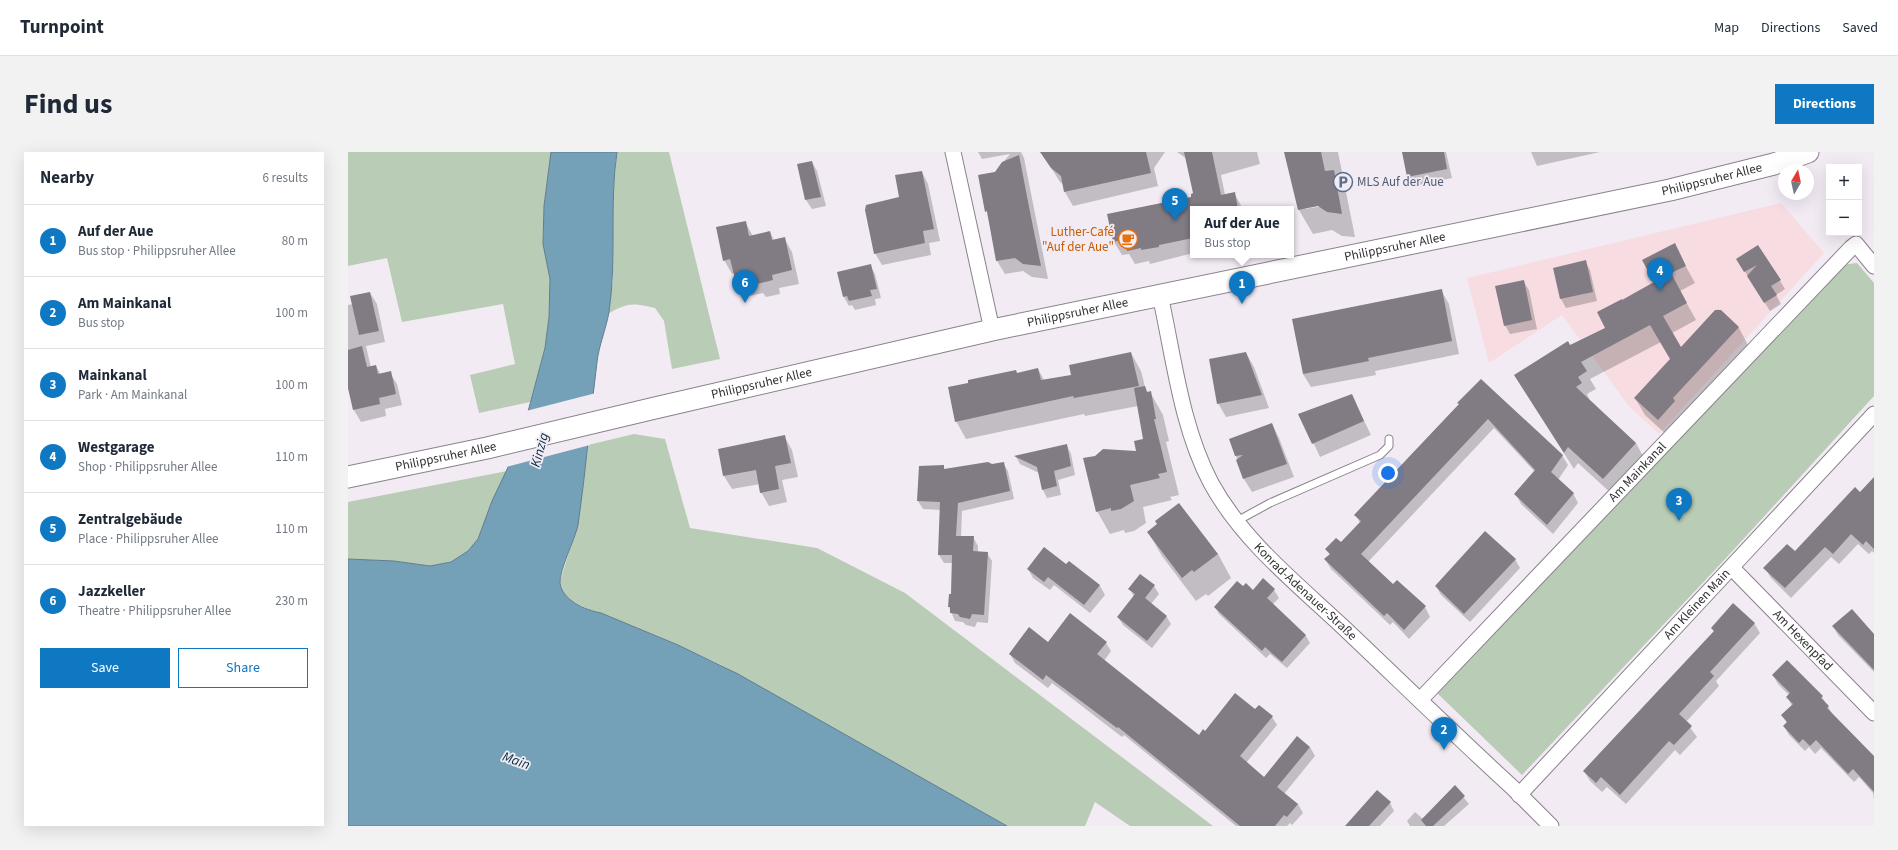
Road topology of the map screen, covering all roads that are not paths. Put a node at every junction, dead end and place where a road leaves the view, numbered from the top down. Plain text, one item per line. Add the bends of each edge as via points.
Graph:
1 (953, 152) edge
2 (1808, 152) edge
3 (1874, 266) edge
4 (1160, 295) junction
5 (992, 330) junction
6 (1874, 414) edge
7 (1389, 439) dead end
8 (348, 477) edge
9 (1237, 521) junction
10 (1732, 568) junction
11 (1420, 700) junction
12 (1874, 713) edge
13 (1520, 795) junction
14 (1551, 826) edge

1 - 5 street
2 - 4 main road, Philippsruher Allee via 1774,164 1670,190
3 - 11 street, Am Mainkanal via 1856,244
4 - 5 main road, Philippsruher Allee
4 - 9 street, Konrad-Adenauer-Straße via 1185,411 1197,452 1212,484
5 - 8 main road, Philippsruher Allee via 487,448
6 - 10 street, Am Kleinen Main
7 - 9 lane via 1389,446 1380,455 1270,503
9 - 11 street, Konrad-Adenauer-Straße via 1277,565
10 - 12 street, Am Hexenpfad
10 - 13 street, Am Kleinen Main
11 - 13 street, Konrad-Adenauer-Straße
13 - 14 street, Konrad-Adenauer-Straße

